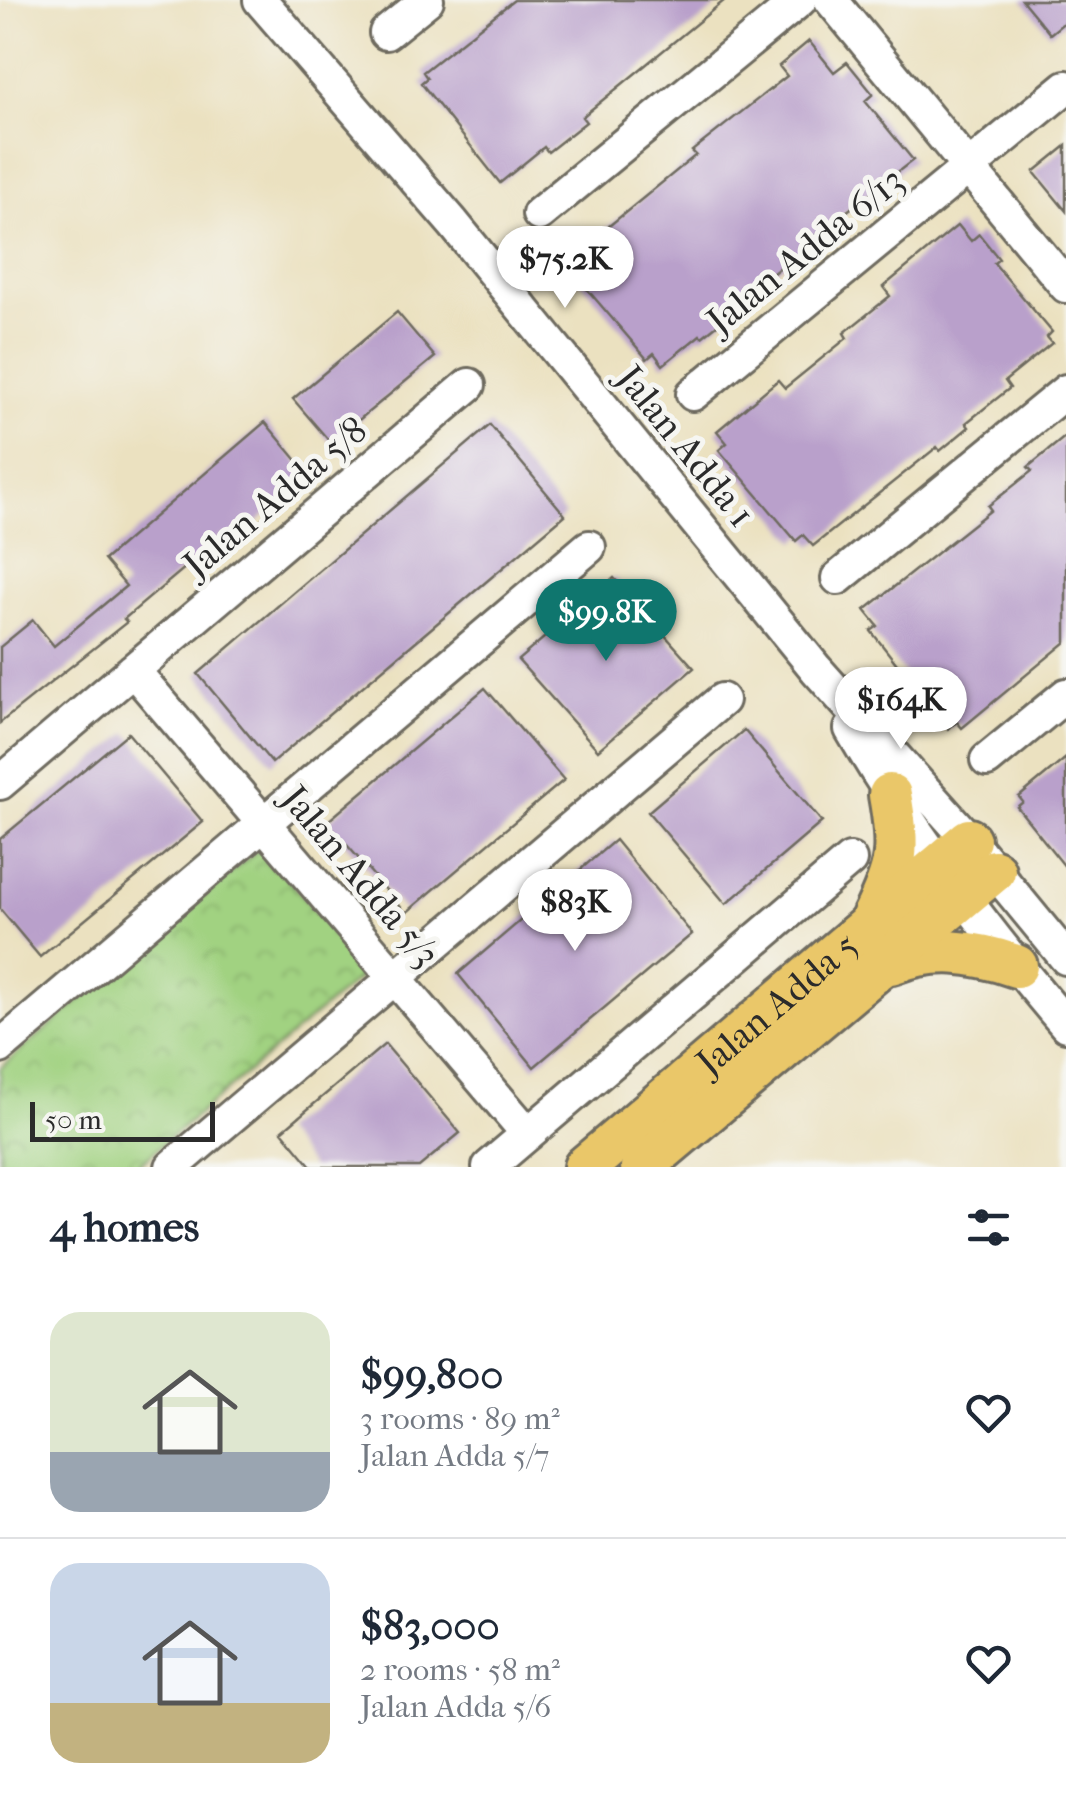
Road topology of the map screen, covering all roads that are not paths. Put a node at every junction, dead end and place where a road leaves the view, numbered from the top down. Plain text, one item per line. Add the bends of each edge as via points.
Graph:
1 (260, 0) edge
2 (427, 0) edge
3 (800, 0) edge
4 (831, 0) edge
5 (386, 33) dead end
6 (1066, 87) edge
7 (968, 167) junction
8 (539, 214) dead end
9 (1066, 286) edge
10 (469, 385) dead end
11 (1066, 391) edge
12 (693, 394) dead end
13 (589, 547) dead end
14 (838, 578) dead end
15 (816, 669) junction
16 (133, 670) junction
17 (1066, 695) edge
18 (722, 700) dead end
19 (987, 760) dead end
20 (0, 783) edge
21 (890, 795) junction
22 (263, 823) junction
23 (850, 860) dead end
24 (967, 867) junction
25 (876, 946) junction
26 (1066, 958) edge
27 (1016, 966) junction
28 (395, 978) junction
29 (1066, 1025) edge
30 (0, 1047) edge
31 (528, 1134) junction
32 (172, 1167) edge
33 (489, 1167) edge
34 (586, 1167) edge
35 (642, 1167) edge

1 - 15 street, Jalan Adda 1 via 453,223
2 - 5 street
3 - 8 street
4 - 7 street
6 - 7 street, Jalan Adda 6/13
7 - 9 street
7 - 12 street, Jalan Adda 6/13
10 - 16 street, Jalan Adda 5/8
11 - 14 street
13 - 22 street
15 - 21 street, Jalan Adda 1
15 - 24 street, Jalan Adda 1
16 - 20 street, Jalan Adda 5/8
16 - 22 street, Jalan Adda 5/3
17 - 19 street
18 - 28 street
21 - 24 street, Jalan Adda 1
21 - 25 main road via 898,841
22 - 28 street, Jalan Adda 5/3
22 - 30 street
23 - 31 street
24 - 25 main road, Jalan Adda 5
24 - 26 street, Jalan Adda 1
24 - 27 street, Jalan Adda 1
25 - 27 main road via 910,956 979,953
25 - 34 main road, Jalan Adda 5
25 - 35 main road, Jalan Adda 5
27 - 29 street, Jalan Adda 1
28 - 31 street, Jalan Adda 5/3
28 - 32 street
31 - 33 street

